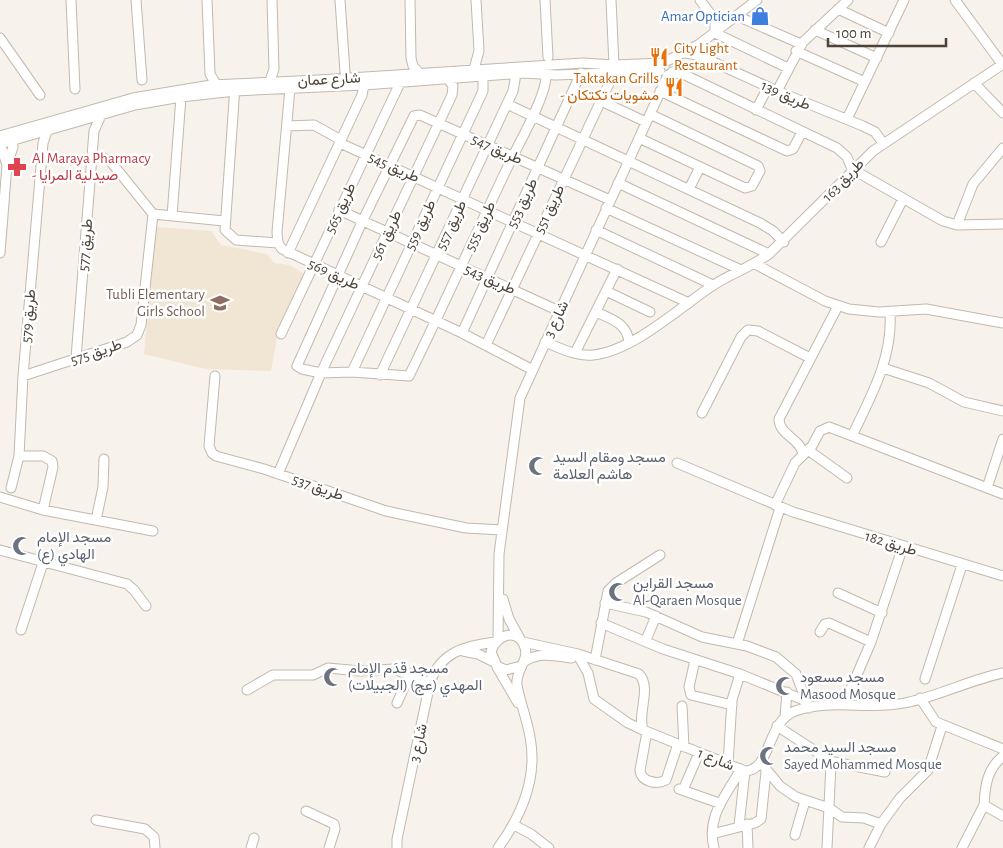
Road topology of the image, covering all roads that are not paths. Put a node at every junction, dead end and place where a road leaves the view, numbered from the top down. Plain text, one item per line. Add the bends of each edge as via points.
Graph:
1 (71, 0) edge
2 (136, 0) edge
3 (207, 0) edge
4 (272, 0) edge
5 (340, 0) edge
6 (410, 0) edge
7 (476, 0) edge
8 (546, 0) edge
9 (611, 0) edge
10 (700, 0) edge
11 (757, 0) edge
12 (848, 0) edge
13 (904, 0) edge
14 (955, 0) edge
15 (838, 9) junction
16 (737, 16) junction
17 (815, 30) junction
18 (715, 33) junction
19 (889, 33) junction
20 (0, 38) edge
21 (798, 48) junction
22 (685, 53) junction
23 (548, 57) dead end
24 (877, 58) junction
25 (1002, 64) edge
26 (788, 68) junction
27 (474, 69) junction
28 (609, 69) junction
29 (666, 69) junction
30 (345, 72) dead end
31 (419, 73) junction
32 (582, 73) junction
33 (516, 74) junction
34 (546, 74) junction
35 (483, 77) junction
36 (448, 79) junction
37 (142, 80) dead end
38 (270, 81) junction
39 (865, 82) junction
40 (400, 83) junction
41 (974, 83) junction
42 (216, 84) junction
43 (364, 85) junction
44 (235, 87) junction
45 (768, 87) junction
46 (290, 88) junction
47 (75, 89) dead end
48 (660, 91) junction
49 (777, 91) junction
50 (40, 95) dead end
51 (181, 97) junction
52 (602, 101) junction
53 (507, 104) junction
54 (756, 110) junction
55 (1003, 113) edge
56 (102, 115) junction
57 (532, 115) junction
58 (648, 118) junction
59 (85, 120) junction
60 (847, 120) junction
61 (439, 123) junction
62 (287, 126) junction
63 (557, 127) junction
64 (47, 131) junction
65 (94, 131) junction
66 (802, 132) junction
67 (463, 133) junction
68 (37, 134) junction
69 (0, 136) edge
70 (12, 138) junction
71 (639, 138) junction
72 (583, 139) junction
73 (341, 141) junction
74 (43, 143) junction
75 (883, 143) junction
76 (0, 144) edge
77 (488, 145) junction
78 (1003, 148) edge
79 (365, 154) junction
80 (93, 156) junction
81 (513, 156) junction
82 (628, 160) junction
83 (7, 165) junction
84 (389, 165) junction
85 (700, 166) junction
86 (538, 167) junction
87 (852, 169) junction
88 (413, 176) junction
89 (564, 178) junction
90 (618, 183) junction
91 (438, 187) junction
92 (689, 189) junction
93 (463, 199) junction
94 (903, 199) junction
95 (608, 204) junction
96 (339, 210) junction
97 (487, 210) junction
98 (153, 214) junction
99 (172, 216) junction
100 (224, 221) junction
101 (513, 221) junction
102 (362, 222) junction
103 (958, 224) junction
104 (1003, 224) edge
105 (596, 230) junction
106 (387, 232) junction
107 (538, 233) junction
108 (784, 242) junction
109 (881, 242) dead end
110 (278, 243) junction
111 (412, 244) junction
112 (288, 252) junction
113 (0, 253) edge
114 (585, 254) junction
115 (769, 254) junction
116 (437, 256) junction
117 (755, 264) junction
118 (314, 265) junction
119 (461, 266) junction
120 (617, 269) junction
121 (741, 270) junction
122 (336, 276) junction
123 (487, 278) junction
124 (713, 285) junction
125 (362, 287) junction
126 (512, 289) junction
127 (606, 291) junction
128 (386, 298) junction
129 (688, 303) junction
130 (838, 306) junction
131 (411, 309) junction
132 (560, 311) junction
133 (596, 312) junction
134 (650, 312) dead end
135 (890, 312) junction
136 (436, 321) junction
137 (1003, 323) edge
138 (462, 332) junction
139 (281, 334) dead end
140 (545, 342) junction
141 (629, 342) junction
142 (486, 345) junction
143 (575, 353) junction
144 (76, 358) junction
145 (810, 358) junction
146 (883, 368) junction
147 (533, 370) junction
148 (352, 372) junction
149 (321, 374) junction
150 (380, 375) junction
151 (23, 376) junction
152 (216, 376) dead end
153 (1003, 410) edge
154 (702, 413) dead end
155 (852, 436) junction
156 (1003, 439) edge
157 (806, 452) junction
158 (19, 456) junction
159 (104, 459) dead end
160 (677, 463) dead end
161 (278, 474) junction
162 (847, 478) dead end
163 (11, 488) dead end
164 (987, 488) junction
165 (1003, 494) edge
166 (0, 497) edge
167 (778, 506) junction
168 (43, 510) junction
169 (96, 520) junction
170 (502, 530) junction
171 (153, 531) dead end
172 (903, 546) junction
173 (0, 550) edge
174 (660, 554) dead end
175 (43, 563) junction
176 (962, 565) junction
177 (1003, 576) edge
178 (499, 579) junction
179 (838, 593) dead end
180 (604, 603) junction
181 (146, 606) dead end
182 (882, 612) junction
183 (656, 616) junction
184 (601, 623) junction
185 (21, 630) dead end
186 (820, 632) dead end
187 (646, 640) junction
188 (496, 641) junction
189 (522, 641) junction
190 (871, 642) junction
191 (737, 644) junction
192 (460, 651) junction
193 (583, 659) junction
194 (596, 660) junction
195 (695, 660) junction
196 (495, 664) junction
197 (523, 664) junction
198 (1003, 673) edge
199 (410, 674) junction
200 (740, 674) junction
201 (925, 680) dead end
202 (430, 683) junction
203 (853, 689) junction
204 (247, 690) dead end
205 (787, 692) junction
206 (920, 698) junction
207 (397, 703) dead end
208 (808, 704) junction
209 (732, 705) junction
210 (682, 706) dead end
211 (844, 706) junction
212 (859, 706) junction
213 (524, 717) junction
214 (785, 717) junction
215 (777, 726) junction
216 (942, 726) junction
217 (645, 731) junction
218 (681, 746) junction
219 (1003, 749) edge
220 (699, 753) junction
221 (1003, 756) edge
222 (829, 761) junction
223 (761, 763) junction
224 (728, 764) junction
225 (743, 770) junction
226 (766, 772) junction
227 (885, 772) dead end
228 (805, 801) junction
229 (719, 803) junction
230 (984, 805) junction
231 (828, 808) junction
232 (306, 811) dead end
233 (1003, 816) edge
234 (96, 820) dead end
235 (881, 824) junction
236 (514, 825) junction
237 (743, 825) junction
238 (712, 834) junction
239 (795, 835) dead end
240 (254, 838) dead end
241 (155, 848) edge
242 (252, 848) edge
243 (329, 848) edge
244 (397, 848) edge
245 (498, 848) edge
246 (549, 848) edge
247 (714, 848) edge
248 (748, 848) edge
249 (827, 848) edge
250 (869, 848) edge
251 (962, 848) edge

1 - 47 street
2 - 37 street
3 - 42 street via 210,74
4 - 38 street via 274,69
5 - 30 street
6 - 31 street via 411,58
7 - 27 street via 480,51
8 - 23 street
9 - 28 street
10 - 18 street via 715,20
11 - 16 street, شارع عمان
12 - 15 street
13 - 19 street
14 - 25 street
15 - 17 street
15 - 19 street
16 - 18 street, شارع عمان
16 - 21 street
17 - 21 street
17 - 24 street
18 - 22 street, شارع عمان
18 - 26 street
19 - 24 street
20 - 50 street
21 - 26 street
21 - 39 street
22 - 29 street, شارع عمان
22 - 45 street, طريق 139 via 698,55
24 - 39 street
25 - 41 street, طريق 163
26 - 49 street
27 - 28 street, شارع عمان via 590,62
27 - 31 street, شارع عمان
28 - 29 street, شارع عمان
28 - 32 street, شارع عمان
28 - 52 street, طريق 551
29 - 48 street, شارع 3
29 - 54 street
31 - 38 street, شارع عمان
32 - 34 street, شارع عمان
32 - 63 street, طريق 553
33 - 34 street, شارع عمان
33 - 35 street, شارع عمان
33 - 53 street, طريق 557
34 - 57 street, طريق 555 via 544,89
35 - 36 street, شارع عمان
35 - 67 street, طريق 559 via 482,91
36 - 40 street, شارع عمان
36 - 61 street, طريق 561 via 453,86 452,95
38 - 44 street, شارع عمان
39 - 60 street
40 - 43 street, شارع عمان
40 - 79 street, طريق 565
41 - 55 street
41 - 75 street, طريق 163
42 - 44 street, شارع عمان
42 - 70 street, شارع عمان via 151,94
43 - 46 street, شارع عمان
43 - 73 street
44 - 46 street, شارع عمان
44 - 51 street, شارع عمان
44 - 100 street
45 - 49 street, طريق 139
45 - 54 street
46 - 62 street
48 - 58 street, شارع 3
48 - 66 street via 787,151 793,149
49 - 60 street, طريق 139
51 - 56 street, شارع عمان
51 - 99 street
52 - 58 street
52 - 72 street, طريق 551
53 - 57 street
53 - 77 street, طريق 557
54 - 66 street
56 - 59 street, شارع عمان
56 - 65 street, طريق 577
57 - 63 street
57 - 81 street, طريق 555
58 - 71 street, شارع 3
58 - 85 street via 758,166 760,171 749,188
59 - 64 street, شارع عمان
59 - 65 street
60 - 75 street, طريق 139 via 875,132
61 - 67 street, طريق 547
61 - 84 street, طريق 547 via 418,115 412,120
61 - 88 street, طريق 561
62 - 73 street, طريق 545 via 314,125
62 - 110 street
63 - 72 street
63 - 86 street, طريق 553
64 - 68 street, شارع عمان
64 - 74 street, طريق 579
65 - 80 street, طريق 577
66 - 87 street via 841,151
67 - 77 street, طريق 547
67 - 91 street, طريق 559
68 - 70 street, شارع عمان
68 - 74 street
69 - 70 street, شارع عمان
70 - 76 street, شارع عمان
70 - 83 street via 12,153
71 - 82 street, شارع 3
71 - 85 street
72 - 82 street
72 - 89 street, طريق 551
73 - 79 street, طريق 545
73 - 112 street
74 - 151 street, طريق 579
75 - 87 street, طريق 163
76 - 83 street
77 - 81 street, طريق 547
77 - 93 street, طريق 557
78 - 103 street via 973,184
79 - 84 street, طريق 545
79 - 96 street, طريق 565
80 - 98 street via 111,162
80 - 144 street, طريق 577
81 - 86 street, طريق 547
81 - 97 street, طريق 555
82 - 90 street, شارع 3
82 - 92 street
83 - 113 street
84 - 88 street, طريق 545
84 - 102 street
85 - 92 street
86 - 89 street, طريق 547
86 - 101 street, طريق 553
87 - 94 street
87 - 108 street, طريق 163
88 - 91 street, طريق 545
88 - 106 street, طريق 561
89 - 95 street, طريق 547
89 - 107 street, طريق 551
90 - 95 street, شارع 3
90 - 115 street
91 - 93 street, طريق 545
91 - 111 street, طريق 559
92 - 108 street via 767,227
93 - 97 street, طريق 545
93 - 116 street, طريق 557
94 - 103 street via 936,218
94 - 109 street
95 - 105 street, شارع 3
95 - 121 street, طريق 547
96 - 102 street, طريق 543
96 - 118 street, طريق 565
97 - 101 street, طريق 545
97 - 119 street, طريق 555
98 - 99 street
98 - 144 street, طريق 575 via 141,325 137,335 127,342
99 - 100 street
100 - 110 street via 227,233 236,240
101 - 107 street, طريق 545
101 - 123 street, طريق 553
102 - 106 street, طريق 543
102 - 122 street
103 - 104 street
105 - 114 street, شارع 3
105 - 124 street
106 - 111 street, طريق 543
106 - 125 street, طريق 561
107 - 114 street, طريق 545
107 - 126 street, طريق 551
108 - 115 street, طريق 163
110 - 112 street, طريق 569
111 - 116 street, طريق 543
111 - 128 street, طريق 559
112 - 118 street, طريق 569
114 - 120 street, طريق 545
114 - 132 street, شارع 3
115 - 117 street, طريق 163
116 - 119 street, طريق 543
116 - 131 street, طريق 557
117 - 121 street, طريق 163
117 - 130 street
118 - 122 street, طريق 569
118 - 139 street, طريق 565
119 - 123 street, طريق 543
119 - 136 street, طريق 555
120 - 127 street
120 - 129 street, طريق 545
121 - 124 street, طريق 163
122 - 125 street, طريق 569
122 - 149 street via 298,359 299,368
123 - 126 street, طريق 543
123 - 138 street, طريق 553
124 - 129 street, طريق 163
125 - 128 street, طريق 569
125 - 149 street, طريق 561
126 - 132 street, طريق 543
126 - 142 street, طريق 551
127 - 133 street
127 - 134 street
128 - 131 street, طريق 569
128 - 148 street, طريق 559
129 - 141 street, طريق 163
130 - 135 street via 867,312
130 - 145 street
131 - 136 street, طريق 569
131 - 150 street, طريق 557
132 - 140 street, شارع 3
133 - 141 street via 622,325
133 - 143 street
135 - 137 street via 926,309
135 - 146 street via 890,340
136 - 138 street, طريق 569
136 - 150 street, طريق 555 via 408,376
138 - 142 street, طريق 569
140 - 143 street, طريق 163
140 - 147 street, شارع 3
141 - 143 street, طريق 163 via 601,354 587,356
142 - 147 street, طريق 569
144 - 151 street, طريق 575
145 - 154 street via 758,331 748,330 741,337
145 - 157 street via 779,419 782,429
146 - 153 street via 929,383 964,402
146 - 155 street
147 - 170 street, شارع 3 via 517,411
148 - 149 street
148 - 150 street
149 - 161 street, طريق 561
151 - 158 street, طريق 579
152 - 161 street, طريق 537 via 209,446 212,453
155 - 157 street via 832,427 825,428
155 - 164 street
156 - 164 street
157 - 162 street
157 - 167 street via 793,467
158 - 163 street, طريق 579
158 - 168 street via 43,456 52,461
159 - 169 street via 103,487
160 - 167 street, طريق 182
161 - 170 street, طريق 537 via 386,511 466,528
164 - 165 street
166 - 168 street
167 - 172 street, طريق 182
167 - 191 street
168 - 169 street
169 - 171 street
170 - 178 street, شارع 3
172 - 176 street, طريق 182
172 - 182 street
173 - 175 street
174 - 180 street via 611,587
175 - 181 street via 129,586
175 - 185 street
176 - 177 street, طريق 182
176 - 201 street
178 - 188 street, شارع 3
178 - 189 street, شارع 3 via 506,608
179 - 182 street
180 - 183 street via 636,608
180 - 184 street
182 - 190 street
183 - 187 street
183 - 191 street via 702,637
184 - 187 street
184 - 194 street
186 - 190 street via 828,623
187 - 195 street
188 - 189 street via 509,635
188 - 192 street, شارع 3
188 - 196 street via 491,652
189 - 193 street via 578,654
189 - 197 street via 526,652
190 - 203 street
191 - 208 street via 776,657 790,667 800,681
192 - 196 street via 478,654
192 - 202 street, شارع 3 via 440,663
193 - 194 street
193 - 197 street via 542,655
193 - 217 street, شارع 1 via 594,699
194 - 217 street via 634,671 643,678 642,720
195 - 200 street
195 - 209 street via 689,686 691,695
196 - 197 street via 506,670
196 - 213 street
197 - 213 street via 517,685
198 - 206 street
199 - 202 street
199 - 204 street via 394,669 360,671 328,668 313,675 273,675
199 - 207 street
200 - 205 street
200 - 209 street
202 - 244 street, شارع 3
203 - 211 street
203 - 212 street
205 - 208 street
205 - 214 street
206 - 212 street via 886,706
206 - 216 street via 931,717
208 - 211 street
208 - 214 street
209 - 224 street
210 - 218 street
211 - 212 street
213 - 236 street via 532,751 530,780 527,797
214 - 215 street
215 - 222 street
215 - 223 street
216 - 219 street
216 - 235 street via 928,770 900,798
217 - 218 street, شارع 1
217 - 218 street via 640,770 640,776 645,779 666,780
218 - 220 street, شارع 1
220 - 224 street, شارع 1
220 - 229 street via 681,790
221 - 230 street via 990,771
222 - 227 street
222 - 231 street via 832,768
223 - 225 street, شارع 1 via 752,770
223 - 226 street
224 - 225 street, شارع 1
225 - 229 street
225 - 237 street
226 - 228 street via 780,786
226 - 237 street via 762,815 758,822
228 - 231 street
228 - 239 street
229 - 238 street
230 - 233 street
230 - 251 street
231 - 235 street via 842,817 864,818
231 - 249 street
232 - 243 street via 334,824
234 - 241 street via 146,829 154,838
235 - 250 street
236 - 245 street
236 - 246 street
237 - 238 street
237 - 248 street
238 - 247 street
240 - 242 street

